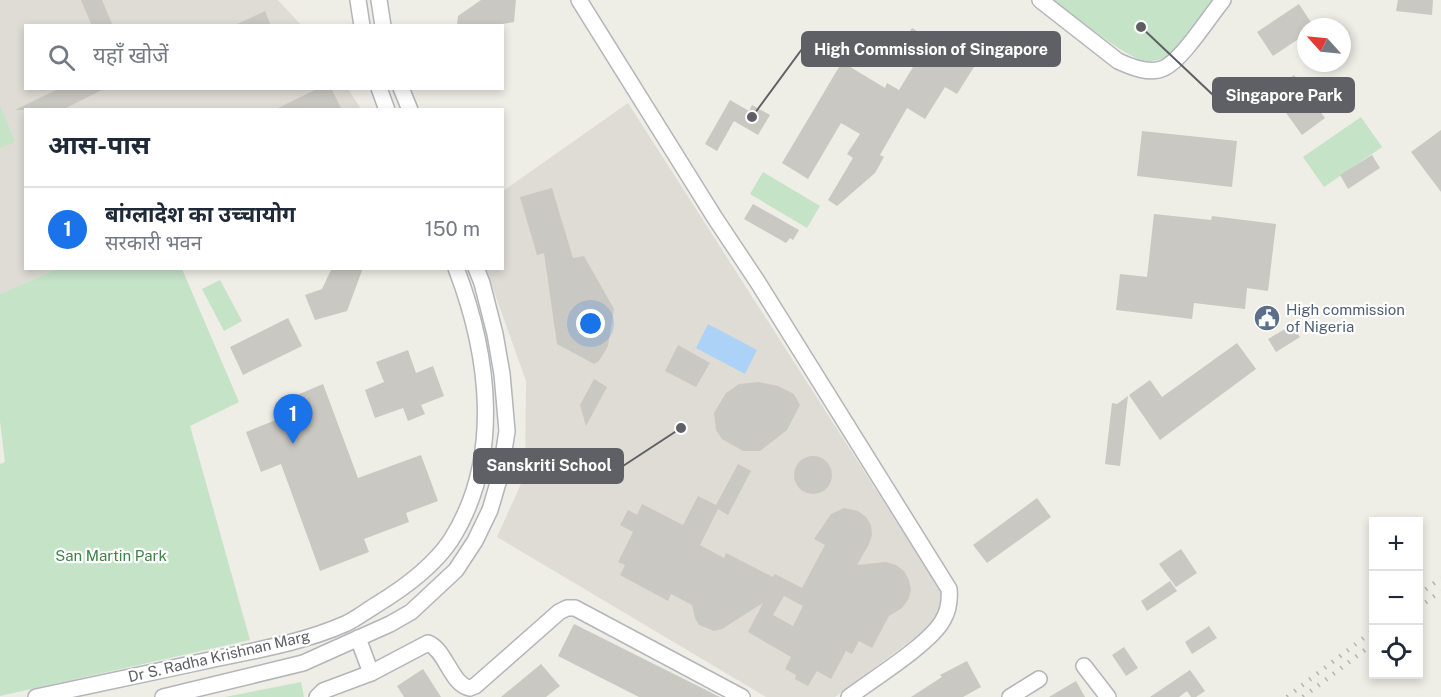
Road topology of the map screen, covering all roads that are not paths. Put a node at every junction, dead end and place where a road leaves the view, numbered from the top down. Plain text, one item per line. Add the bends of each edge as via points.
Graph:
1 (358, 0) edge
2 (379, 0) edge
3 (579, 0) edge
4 (1040, 0) edge
5 (1223, 0) edge
6 (362, 24) edge
7 (383, 24) edge
8 (380, 90) edge
9 (402, 90) edge
10 (386, 108) edge
11 (409, 108) edge
12 (457, 270) edge
13 (479, 276) edge
14 (463, 288) junction
15 (480, 470) junction
16 (500, 477) junction
17 (358, 638) junction
18 (296, 641) junction
19 (303, 663) junction
20 (1084, 666) dead end
21 (371, 673) junction
22 (1039, 680) dead end
23 (36, 697) edge
24 (163, 697) edge
25 (317, 697) edge
26 (742, 697) edge
27 (849, 697) edge
28 (1010, 697) edge
29 (1108, 697) edge

1 - 6 street
2 - 7 street
3 - 27 street via 949,589 950,603 934,634
4 - 5 street via 1118,61 1145,70 1162,69 1175,61
8 - 10 street
9 - 11 street
12 - 14 street, Dr S. Radha Krishnan Marg
13 - 14 street
13 - 16 street, Dr S. Radha Krishnan Marg via 500,364 507,431
14 - 15 street, Dr S. Radha Krishnan Marg via 477,339 486,399
15 - 16 street
15 - 18 street, Dr S. Radha Krishnan Marg via 450,541 423,571 346,623
16 - 17 street, Dr S. Radha Krishnan Marg via 490,510 456,570 411,612
17 - 19 street, Dr S. Radha Krishnan Marg
17 - 21 street
18 - 19 street
18 - 23 street, Dr S. Radha Krishnan Marg
19 - 24 street, Dr S. Radha Krishnan Marg
20 - 29 street
21 - 25 street via 323,691
21 - 26 street via 428,643 436,647 461,684 470,688 559,612 575,608
22 - 28 street

